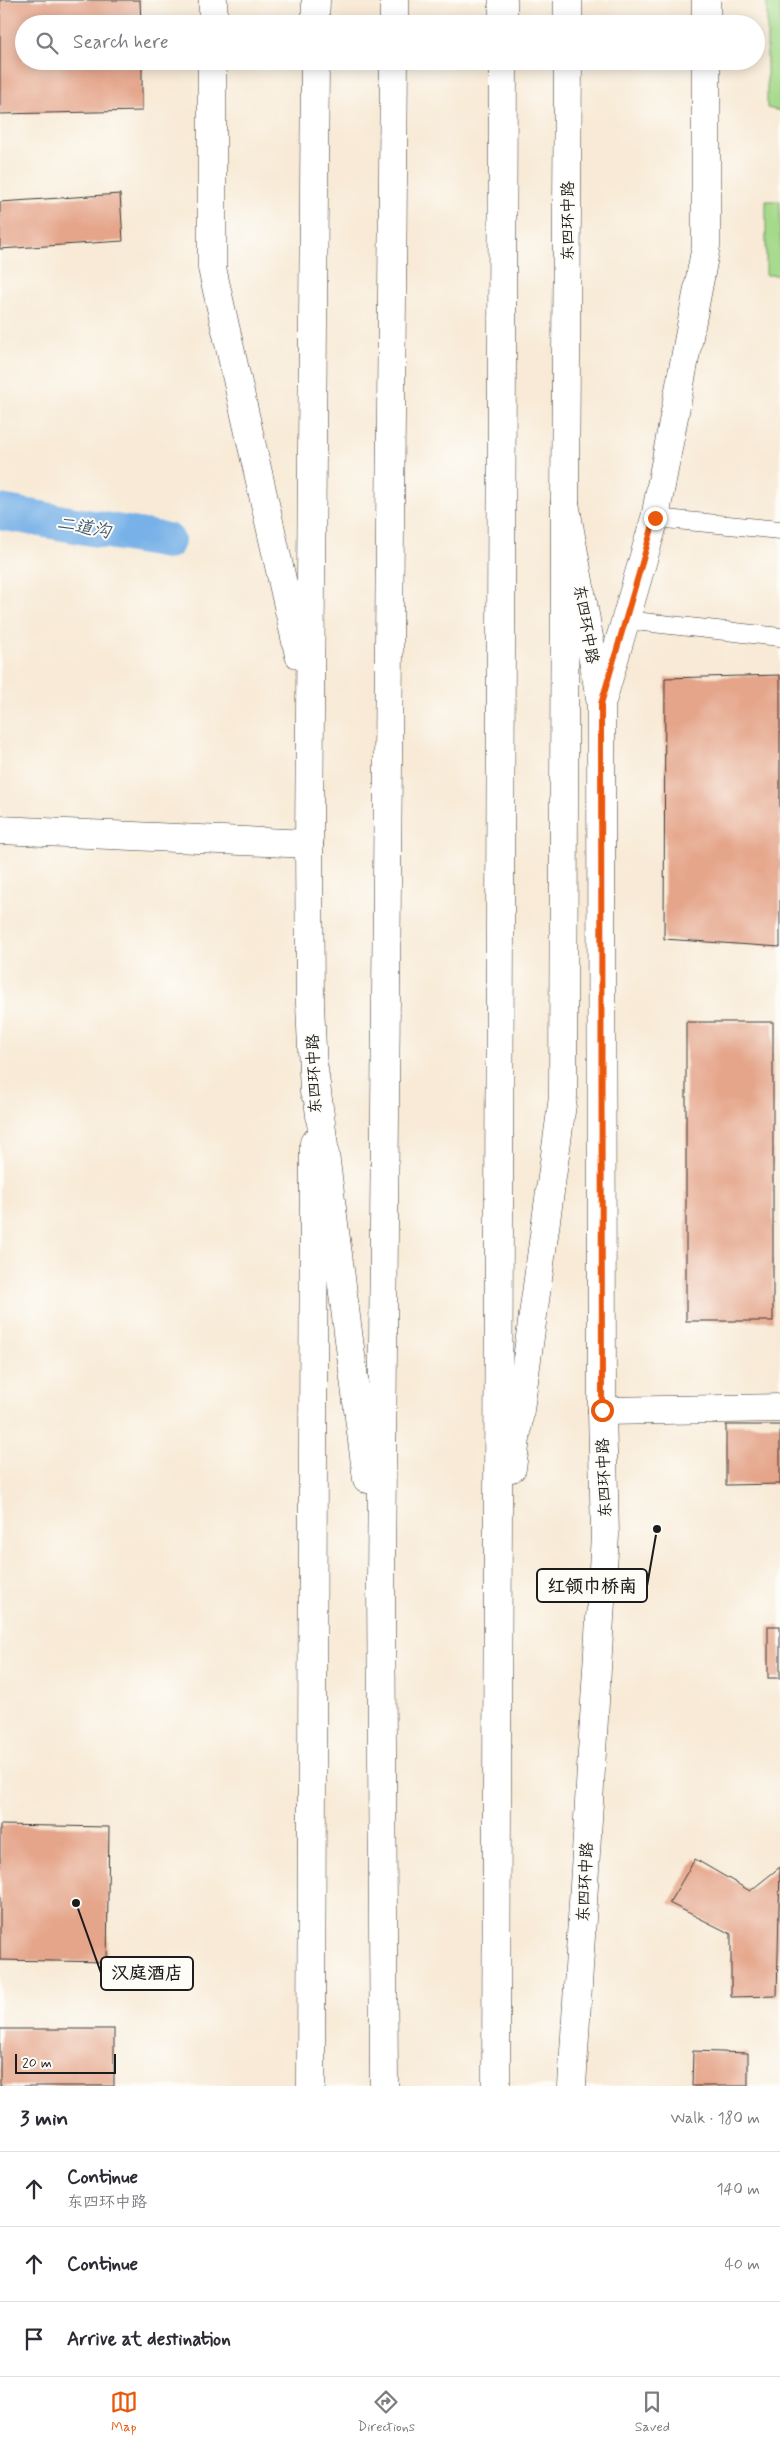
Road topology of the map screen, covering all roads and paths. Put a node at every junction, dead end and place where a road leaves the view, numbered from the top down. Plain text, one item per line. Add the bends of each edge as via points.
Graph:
1 (213, 0) edge
2 (316, 0) edge
3 (394, 0) edge
4 (503, 0) edge
5 (568, 0) edge
6 (706, 0) edge
7 (212, 15) edge
8 (315, 15) edge
9 (394, 15) edge
10 (503, 15) edge
11 (568, 15) edge
12 (706, 15) edge
13 (212, 70) edge
14 (315, 70) edge
15 (394, 70) edge
16 (503, 70) edge
17 (568, 70) edge
18 (706, 70) edge
19 (566, 504) junction
20 (655, 518) junction
21 (780, 530) edge
22 (625, 620) junction
23 (780, 637) edge
24 (310, 702) junction
25 (601, 704) junction
26 (0, 830) edge
27 (309, 844) junction
28 (314, 1069) junction
29 (780, 1408) edge
30 (602, 1410) junction
31 (497, 1573) junction
32 (380, 1580) junction
33 (311, 2086) edge
34 (384, 2086) edge
35 (496, 2086) edge
36 (572, 2086) edge

1 - 7 main road
2 - 8 main road
3 - 9 main road
4 - 10 main road
5 - 11 main road
6 - 12 main road
13 - 24 main road via 212,268
14 - 24 main road, 东四环中路
15 - 32 main road
16 - 31 main road
17 - 19 main road, 东四环中路
18 - 20 main road via 706,246
19 - 25 main road, 东四环中路
19 - 31 main road via 563,1098
20 - 21 lane
20 - 22 main road
22 - 23 lane
22 - 25 main road
24 - 27 main road, 东四环中路
25 - 30 main road, 东四环中路
26 - 27 main road
27 - 28 main road, 东四环中路 via 310,1004
28 - 32 main road
28 - 33 main road, 东四环中路
29 - 30 main road
30 - 36 main road, 东四环中路 via 605,1535
31 - 35 main road
32 - 34 main road

